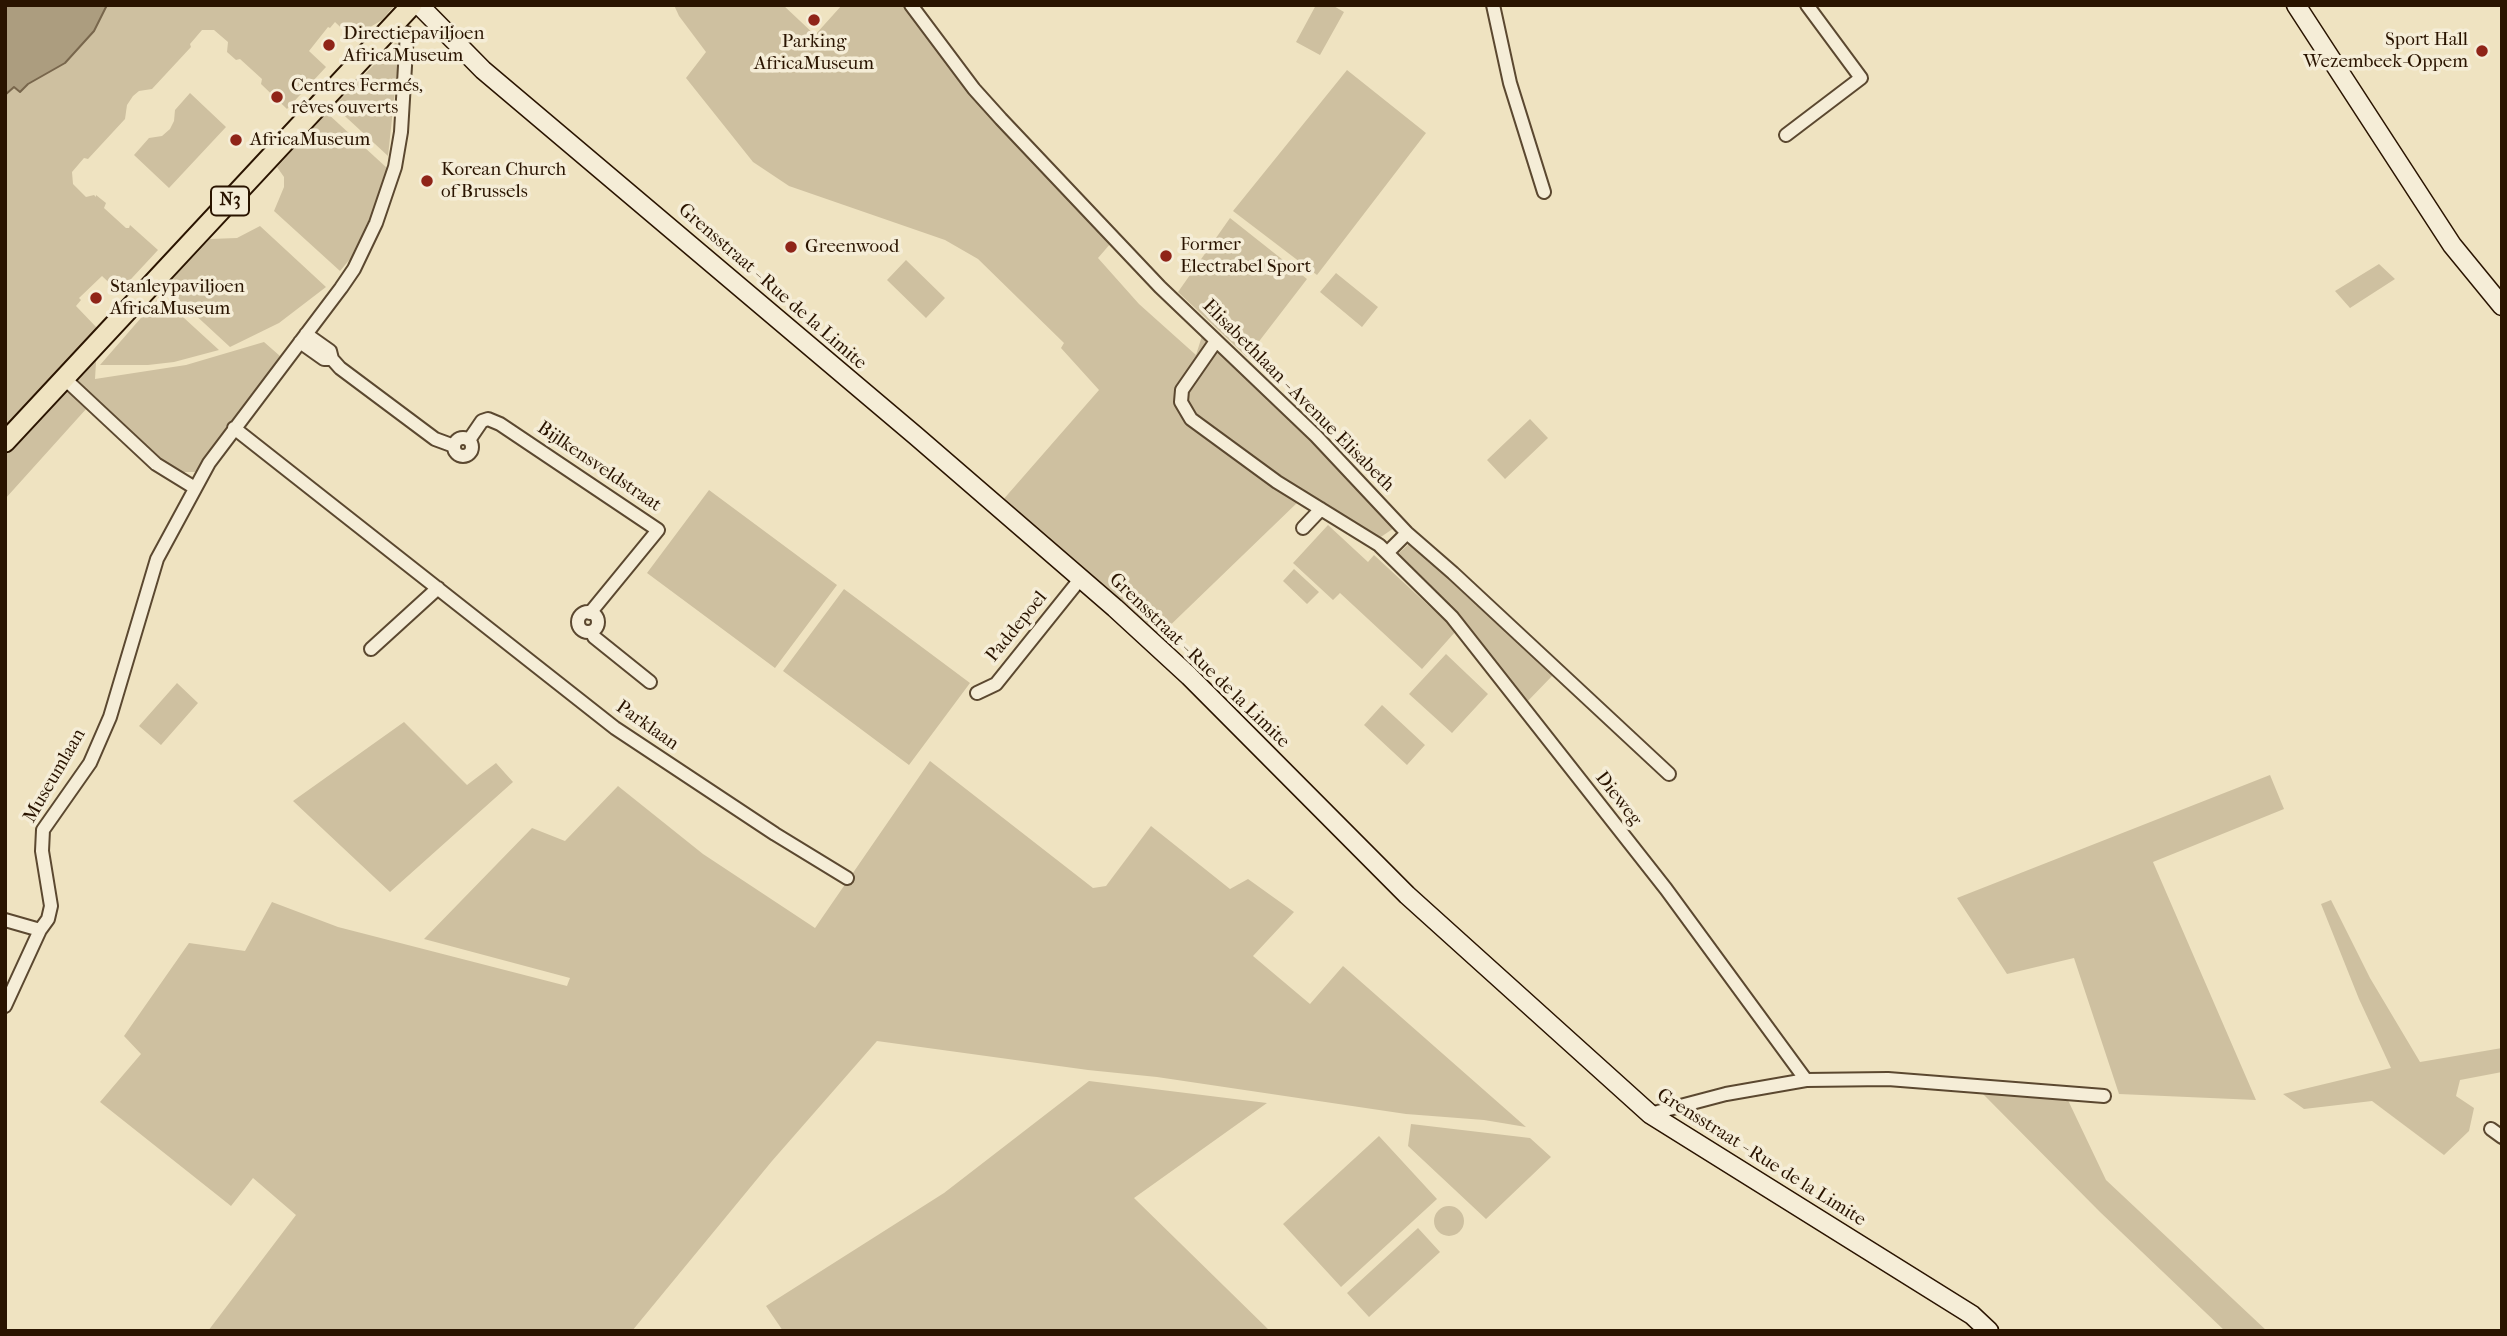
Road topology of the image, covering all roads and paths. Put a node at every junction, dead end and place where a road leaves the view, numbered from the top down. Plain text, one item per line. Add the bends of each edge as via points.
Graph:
1 (412, 5) edge
2 (419, 5) edge
3 (911, 5) edge
4 (1493, 5) edge
5 (1807, 5) edge
6 (2296, 5) edge
7 (407, 33) dead end
8 (1786, 135) dead end
9 (1544, 192) dead end
10 (2502, 306) edge
11 (303, 338) junction
12 (1216, 341) junction
13 (65, 379) junction
14 (234, 428) junction
15 (5, 442) edge
16 (195, 488) junction
17 (1321, 509) junction
18 (1303, 527) dead end
19 (1407, 533) junction
20 (1388, 552) junction
21 (1081, 579) junction
22 (438, 588) junction
23 (371, 649) dead end
24 (650, 682) dead end
25 (977, 693) dead end
26 (1670, 774) dead end
27 (847, 878) dead end
28 (5, 920) edge
29 (40, 930) junction
30 (5, 1006) edge
31 (1806, 1080) junction
32 (2104, 1096) dead end
33 (1650, 1114) junction
34 (2491, 1129) dead end
35 (2502, 1137) edge
36 (1989, 1331) edge

1 - 13 main road, N3
2 - 21 street, Grensstraat - Rue de la Limite via 483,70
3 - 12 street, Elisabethlaan - Avenue Elisabeth via 974,89 1036,158
4 - 9 street via 1510,83
5 - 8 street via 1861,78
6 - 10 street via 2452,245
7 - 11 street, Museumlaan via 401,132 386,199 354,268
11 - 14 street, Museumlaan
11 - 24 street, Bijlkensveldstraat via 330,351 332,359 435,439 454,446 458,455 468,455 472,449 469,440 488,419 658,530 590,612 598,622 594,637
12 - 17 street, Dieweg via 1185,384 1181,399 1186,413 1251,465
12 - 19 street, Elisabethlaan - Avenue Elisabeth via 1316,436
13 - 15 main road, N3
13 - 16 street via 156,464
14 - 16 street, Museumlaan
14 - 22 street, Parklaan
16 - 29 street, Museumlaan via 157,559 110,717 90,763 43,830 51,906
17 - 18 street
17 - 20 street, Dieweg
19 - 20 street
19 - 26 street, Elisabethlaan - Avenue Elisabeth
20 - 31 street, Dieweg via 1465,632
21 - 25 street, Paddepoel via 996,684
21 - 33 street, Grensstraat - Rue de la Limite via 1189,676 1407,895
22 - 23 street
22 - 27 street, Parklaan via 650,752
28 - 29 street
29 - 30 street, Museumlaan
31 - 32 street via 1888,1079
31 - 33 street
33 - 36 street, Grensstraat - Rue de la Limite via 1972,1315
34 - 35 street

